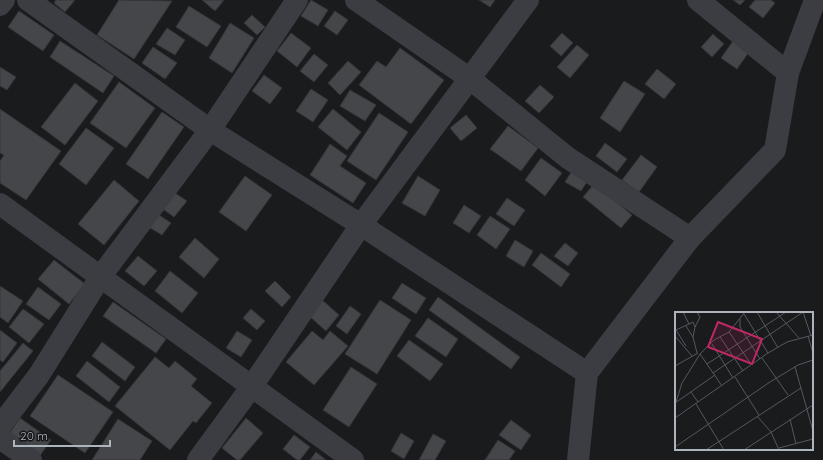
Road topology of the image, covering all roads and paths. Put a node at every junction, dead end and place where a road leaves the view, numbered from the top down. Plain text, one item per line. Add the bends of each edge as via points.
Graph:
1 (4, 0) edge
2 (28, 0) edge
3 (297, 0) edge
4 (356, 0) edge
5 (528, 0) edge
6 (698, 0) edge
7 (816, 0) edge
8 (0, 5) edge
9 (788, 73) junction
10 (469, 78) junction
11 (210, 130) junction
12 (0, 204) edge
13 (361, 225) junction
14 (690, 238) junction
15 (101, 276) junction
16 (587, 373) junction
17 (252, 386) junction
18 (0, 426) edge
19 (0, 438) edge
20 (31, 460) edge
21 (198, 460) edge
22 (353, 460) edge
23 (578, 460) edge

1 - 8 street
2 - 11 street
3 - 11 street
4 - 10 street
5 - 10 street
6 - 9 street
7 - 9 street
9 - 14 street via 775,150
10 - 13 street
10 - 14 street via 568,158
11 - 13 street
11 - 15 street
12 - 15 street
13 - 16 street
13 - 17 street
14 - 16 street
15 - 17 street
15 - 18 street via 39,375
16 - 23 street
17 - 21 street
17 - 22 street
19 - 20 street

